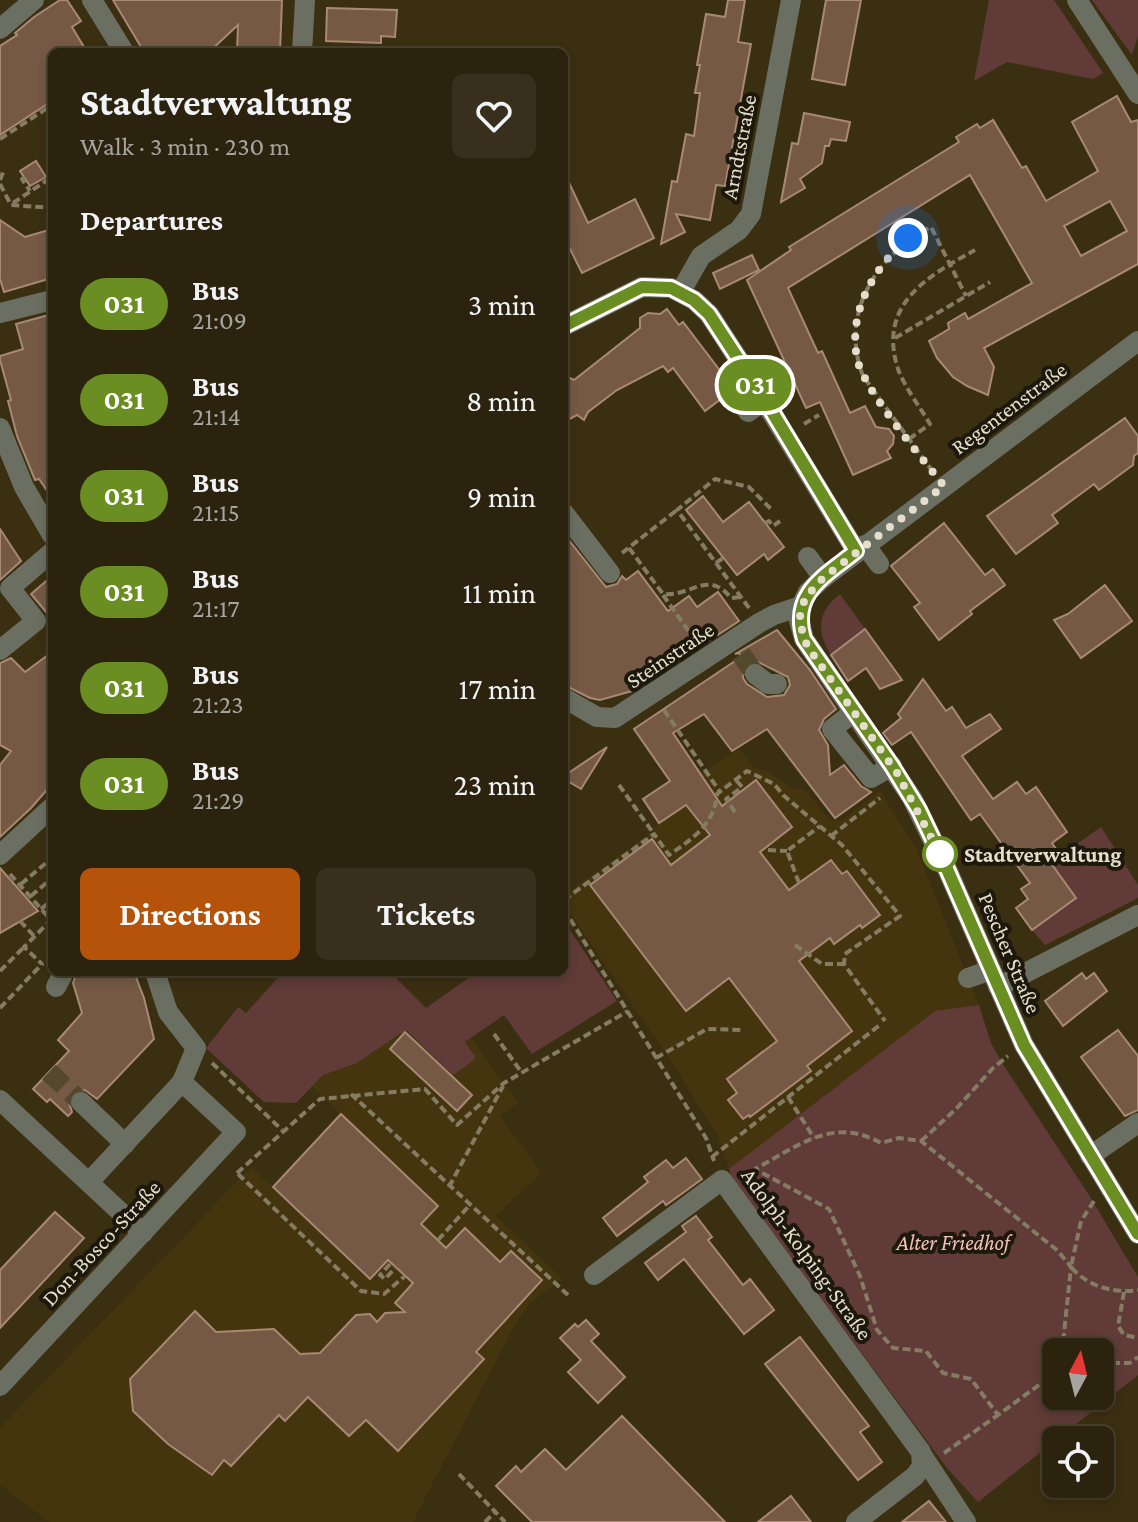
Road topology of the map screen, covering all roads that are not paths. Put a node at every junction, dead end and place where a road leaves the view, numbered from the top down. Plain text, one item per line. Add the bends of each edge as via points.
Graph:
1 (34, 0) edge
2 (92, 0) edge
3 (305, 0) edge
4 (791, 0) edge
5 (1077, 0) edge
6 (0, 29) edge
7 (122, 48) edge
8 (302, 48) edge
9 (1138, 94) edge
10 (681, 291) junction
11 (48, 301) edge
12 (5, 312) edge
13 (568, 324) edge
14 (1138, 341) edge
15 (0, 428) edge
16 (568, 518) edge
17 (48, 528) edge
18 (860, 548) junction
19 (48, 555) edge
20 (808, 557) dead end
21 (879, 564) dead end
22 (608, 570) road end
23 (823, 578) junction
24 (801, 606) junction
25 (44, 624) edge
26 (0, 650) edge
27 (755, 674) tunnel mouth
28 (777, 684) dead end
29 (568, 700) edge
30 (615, 718) junction
31 (620, 740) dead end
32 (48, 811) edge
33 (0, 855) edge
34 (1138, 915) edge
35 (156, 976) edge
36 (968, 978) dead end
37 (994, 978) junction
38 (182, 1082) junction
39 (0, 1100) edge
40 (81, 1102) tunnel mouth
41 (1138, 1123) edge
42 (125, 1144) junction
43 (1090, 1156) junction
44 (89, 1182) junction
45 (143, 1233) junction
46 (1138, 1234) edge
47 (594, 1275) dead end
48 (0, 1386) edge
49 (925, 1460) junction
50 (856, 1522) edge
51 (966, 1522) edge

1 - 6 street
2 - 7 street
3 - 8 street
4 - 10 street, Arndtstraße via 751,214 739,230 701,256
5 - 9 street
10 - 13 street via 642,287
10 - 18 street via 709,314 756,406
11 - 12 street
14 - 18 street, Regentenstraße
15 - 17 street
16 - 22 street
18 - 21 street
18 - 23 street, Regentenstraße
19 - 25 street via 10,588
20 - 23 street
23 - 24 street, Regentenstraße
24 - 30 street, Steinstraße via 759,623 737,648 708,658
24 - 37 street, Pescher Straße via 804,639 897,773 934,840
25 - 26 street
27 - 28 street
29 - 30 street, Steinstraße via 597,717
30 - 31 street
32 - 33 street
34 - 37 street
35 - 38 street via 168,1012 196,1048
36 - 37 street
37 - 43 street, Pescher Straße via 1024,1045
38 - 42 street
38 - 45 street, Don-Bosco-Straße via 236,1132
39 - 44 street
40 - 42 street
41 - 43 street
42 - 44 street
43 - 46 street, Pescher Straße
44 - 45 street
45 - 48 street, Don-Bosco-Straße
47 - 49 street, Adolph-Kolping-Straße via 722,1180
49 - 50 street via 915,1476
49 - 51 street, Adolph-Kolping-Straße

